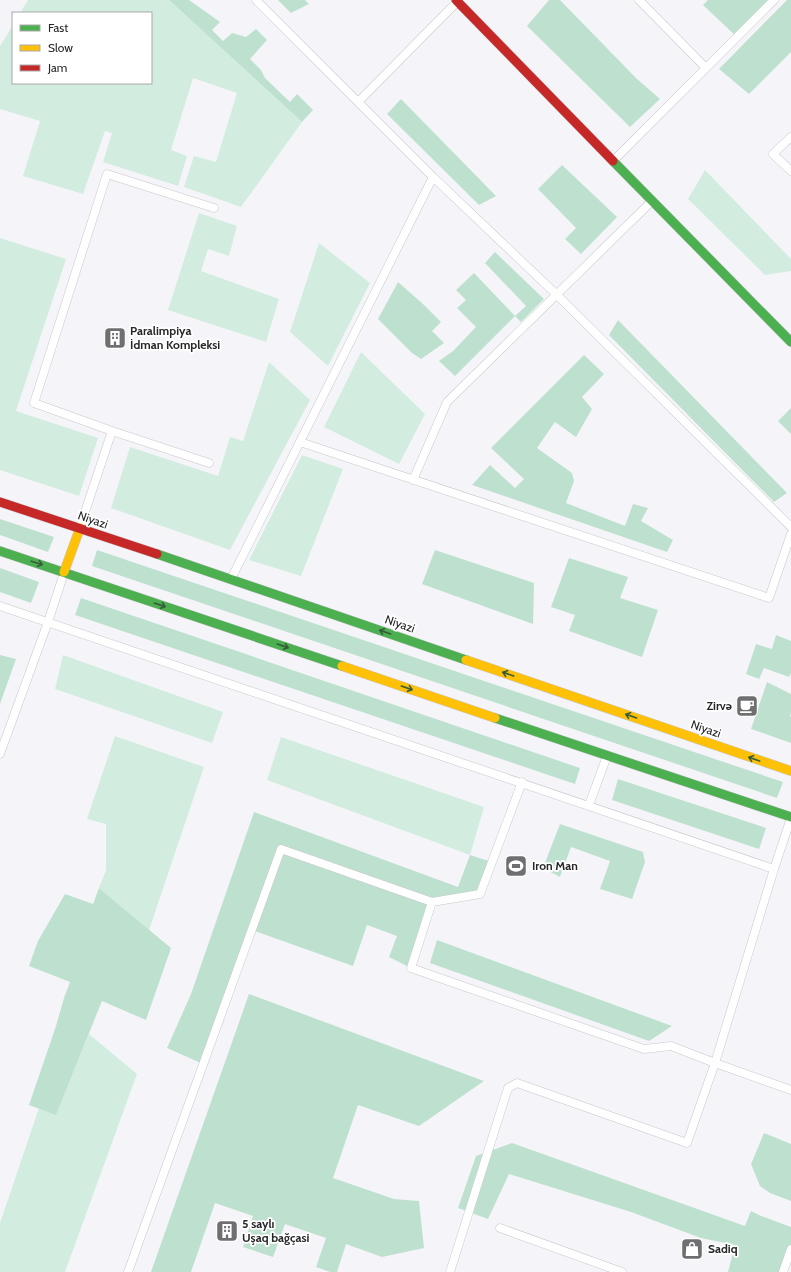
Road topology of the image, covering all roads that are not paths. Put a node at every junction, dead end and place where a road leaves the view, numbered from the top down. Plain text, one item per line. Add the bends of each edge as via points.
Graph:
1 (256, 0) edge
2 (639, 0) edge
3 (774, 0) edge
4 (456, 1) edge
5 (706, 68) junction
6 (358, 102) junction
7 (791, 137) edge
8 (614, 161) junction
9 (791, 171) edge
10 (433, 177) junction
11 (652, 200) junction
12 (214, 208) dead end
13 (557, 295) junction
14 (791, 342) edge
15 (112, 431) junction
16 (300, 442) junction
17 (209, 463) dead end
18 (413, 480) junction
19 (0, 502) edge
20 (791, 527) edge
21 (80, 528) junction
22 (791, 534) edge
23 (0, 551) edge
24 (64, 572) junction
25 (231, 579) junction
26 (0, 606) edge
27 (48, 622) junction
28 (0, 754) edge
29 (607, 756) junction
30 (791, 771) edge
31 (522, 782) junction
32 (589, 805) junction
33 (791, 818) edge
34 (774, 869) junction
35 (432, 902) junction
36 (715, 1063) junction
37 (791, 1090) edge
38 (500, 1228) dead end
39 (791, 1248) edge
40 (128, 1272) edge
41 (450, 1272) edge
42 (622, 1272) edge
43 (783, 1272) edge

1 - 6 lane
2 - 5 lane
3 - 5 lane
4 - 6 lane
4 - 8 main road
5 - 8 lane
6 - 10 lane
7 - 9 lane via 774,154
8 - 11 main road
10 - 13 lane
10 - 16 lane
11 - 13 lane
11 - 14 main road
12 - 15 lane via 107,174 34,404
13 - 18 lane via 447,402
13 - 20 lane
15 - 17 lane
15 - 21 lane
16 - 18 lane
16 - 25 lane
18 - 22 lane via 769,598
19 - 21 main road, Niyazi
21 - 24 main road
21 - 25 main road, Niyazi
23 -> 24 main road
24 - 27 lane
24 -> 29 main road
30 -> 25 main road, Niyazi
26 - 27 lane
27 - 28 lane
27 - 31 lane
29 - 32 lane
29 - 33 main road
31 - 32 lane
31 - 35 lane via 480,894
32 - 34 lane
33 - 34 lane
34 - 36 lane
35 - 36 lane via 411,968 644,1049 671,1046
35 - 40 lane via 281,849
36 - 37 lane
36 - 41 lane via 687,1144 517,1083 508,1088
38 - 42 lane
39 - 43 lane

